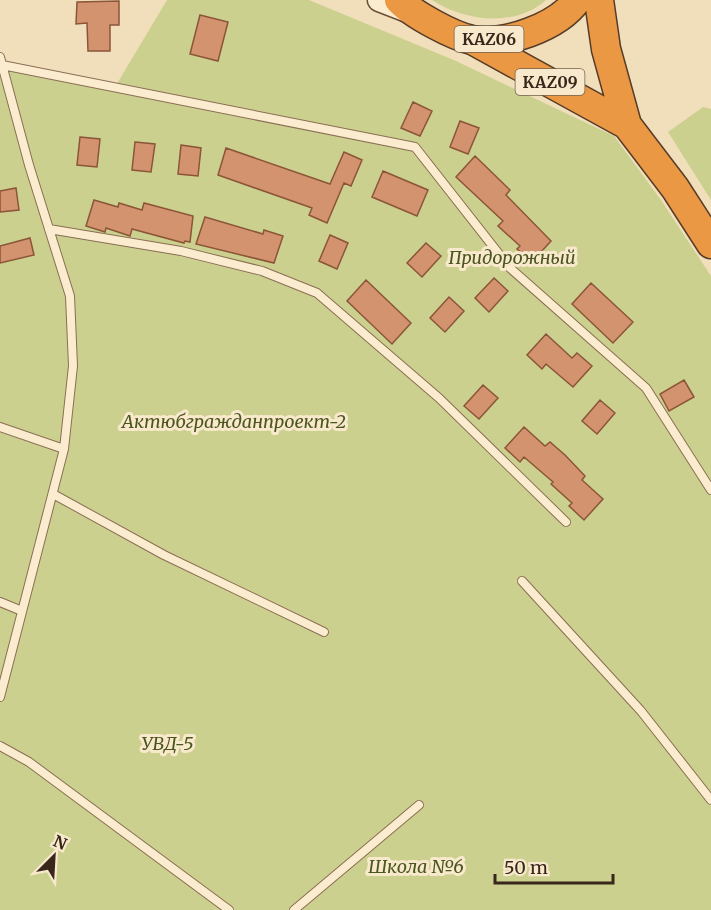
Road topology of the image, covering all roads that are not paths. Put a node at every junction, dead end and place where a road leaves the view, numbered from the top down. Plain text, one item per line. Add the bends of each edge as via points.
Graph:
1 (380, 0) edge
2 (577, 0) edge
3 (599, 0) edge
4 (405, 6) edge
5 (472, 40) junction
6 (1, 61) edge
7 (627, 125) junction
8 (49, 229) junction
9 (711, 244) edge
10 (0, 427) edge
11 (64, 449) junction
12 (711, 490) edge
13 (52, 494) junction
14 (566, 522) dead end
15 (522, 581) dead end
16 (0, 602) edge
17 (22, 611) junction
18 (324, 632) dead end
19 (0, 696) edge
20 (0, 746) edge
21 (711, 801) edge
22 (419, 805) dead end
23 (229, 910) edge
24 (294, 910) edge

1 - 4 main road
2 - 5 highway, KАZ06 via 544,27 509,39
3 - 7 highway, KAZ09 via 606,49
4 - 5 highway, KАZ06
5 - 7 highway, KAZ09
6 - 8 lane
6 - 12 lane via 415,147 510,267 646,388
7 - 9 highway, KAZ09
8 - 11 lane via 70,296 73,366
8 - 14 lane via 192,254 262,271 317,293 439,398
10 - 11 lane
11 - 13 lane
13 - 17 lane
13 - 18 lane via 184,566
15 - 21 lane via 641,711
16 - 17 lane
17 - 19 lane
20 - 23 lane via 29,762
22 - 24 lane

